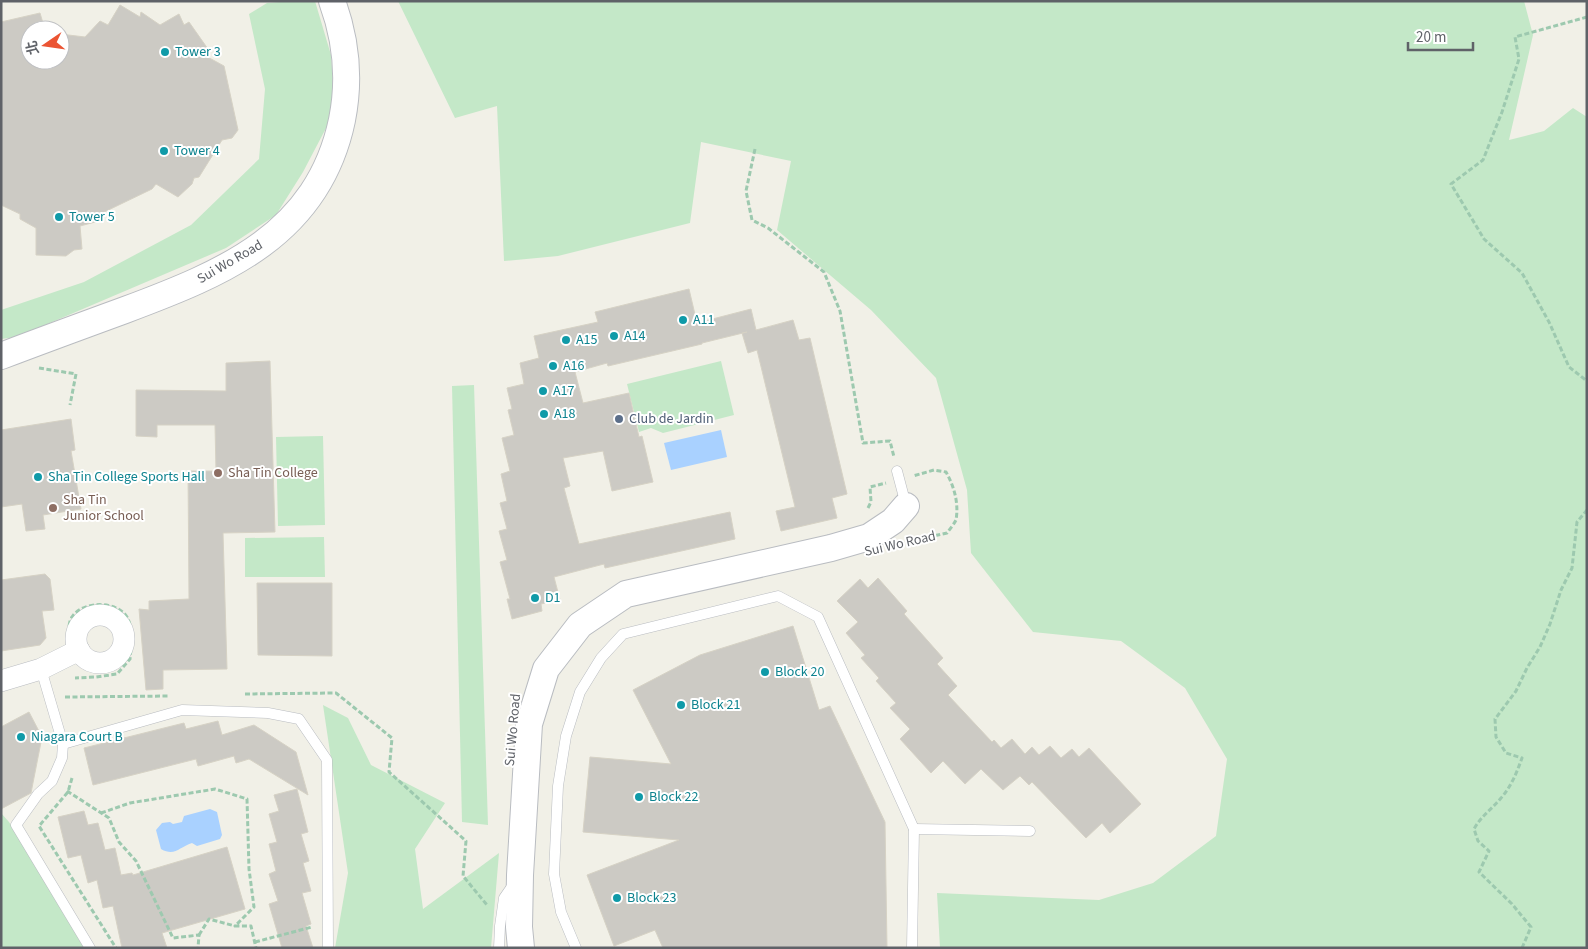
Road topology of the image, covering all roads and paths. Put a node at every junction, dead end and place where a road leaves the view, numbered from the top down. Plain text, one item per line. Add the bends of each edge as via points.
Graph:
1 (332, 1) edge
2 (1587, 17) edge
3 (754, 149) dead end
4 (1, 356) edge
5 (35, 367) dead end
6 (1587, 381) edge
7 (70, 405) dead end
8 (898, 475) junction
9 (906, 506) joint
10 (1587, 510) edge
11 (867, 511) dead end
12 (898, 544) dead end
13 (79, 650) dead end
14 (41, 669) junction
15 (1, 681) edge
16 (336, 693) dead end
17 (62, 744) junction
18 (74, 773) dead end
19 (52, 781) junction
20 (68, 792) junction
21 (101, 813) junction
22 (914, 829) junction
23 (1030, 832) dead end
24 (520, 875) junction
25 (491, 910) dead end
26 (235, 926) junction
27 (318, 926) dead end
28 (199, 935) junction
29 (255, 942) junction
30 (90, 948) edge
31 (116, 948) edge
32 (198, 948) edge
33 (256, 948) edge
34 (328, 948) edge
35 (500, 948) edge
36 (521, 948) edge
37 (576, 948) edge
38 (912, 948) edge
39 (1522, 948) edge

1 - 4 street, Sui Wo Road via 345,51 343,113 326,166 290,221 253,252 202,280
2 - 6 path via 1515,37 1519,59 1483,160 1451,184 1484,239 1522,273 1549,322 1568,367
3 - 8 path via 746,191 752,220 768,228 824,272 840,311 863,443 890,441
5 - 7 path via 76,374
8 - 9 lane
8 - 11 path, Sui Wo Road via 870,487 871,502
8 - 12 path, Sui Wo Road via 934,470 946,472 953,484 956,503 955,521 947,533
9 - 24 street, Sui Wo Road via 892,521 869,537 626,594 580,625 546,669 529,724
10 - 39 path via 1577,522 1572,568 1560,590 1547,632 1516,691 1496,719 1496,737 1506,754 1522,758 1516,775 1502,798 1474,829 1478,841 1488,852 1479,872 1531,928
13 - 14 street
14 - 15 street
14 - 17 lane
16 - 25 path via 392,738 389,772 466,841 463,876
17 - 19 lane via 62,758
17 - 34 lane via 182,710 268,713 299,720 326,760
18 - 20 path
19 - 20 path
19 - 30 lane via 38,794 16,825
20 - 21 path
20 - 31 path via 39,826
21 - 26 path via 130,803 215,789 247,799 249,869 254,907
21 - 28 path via 109,818 119,842 136,861 173,938
22 - 23 lane
22 - 37 lane via 818,617 778,596 623,634 601,658 580,692 566,736 560,770 554,874 561,912
22 - 38 lane
24 - 35 lane via 504,898
24 - 36 street, Sui Wo Road
26 - 28 path via 209,919
26 - 29 path via 251,926
27 - 29 path
28 - 32 path
29 - 33 path

